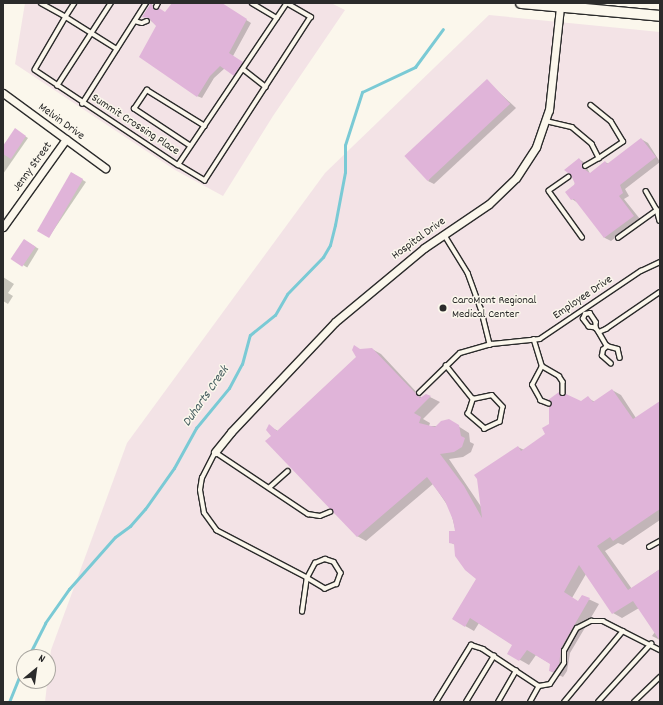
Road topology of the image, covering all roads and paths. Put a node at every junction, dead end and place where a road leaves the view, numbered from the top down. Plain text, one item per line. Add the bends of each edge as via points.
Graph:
1 (41, 3) edge
2 (75, 3) edge
3 (111, 3) edge
4 (146, 3) edge
5 (252, 3) edge
6 (287, 3) edge
7 (521, 3) edge
8 (560, 7) junction
9 (66, 16) junction
10 (660, 16) edge
11 (276, 18) junction
12 (135, 21) junction
13 (147, 21) dead end
14 (92, 33) junction
15 (117, 49) junction
16 (243, 69) junction
17 (57, 86) junction
18 (266, 87) junction
19 (3, 93) edge
20 (82, 104) junction
21 (591, 106) dead end
22 (546, 121) junction
23 (205, 126) junction
24 (66, 139) junction
25 (190, 146) junction
26 (599, 158) junction
27 (178, 165) junction
28 (585, 166) dead end
29 (105, 168) dead end
30 (569, 177) dead end
31 (646, 191) dead end
32 (657, 210) junction
33 (660, 221) edge
34 (3, 227) edge
35 (444, 234) junction
36 (582, 237) dead end
37 (618, 238) dead end
38 (660, 262) edge
39 (660, 292) edge
40 (583, 312) junction
41 (596, 328) junction
42 (599, 332) junction
43 (534, 339) junction
44 (490, 344) junction
45 (607, 346) junction
46 (620, 358) dead end
47 (611, 364) dead end
48 (446, 366) junction
49 (542, 366) junction
50 (419, 393) dead end
51 (563, 393) dead end
52 (473, 399) junction
53 (549, 404) dead end
54 (215, 452) junction
55 (288, 471) dead end
56 (269, 488) junction
57 (330, 512) dead end
58 (660, 541) edge
59 (649, 547) dead end
60 (307, 578) junction
61 (302, 612) dead end
62 (623, 631) junction
63 (652, 644) junction
64 (660, 650) edge
65 (494, 656) junction
66 (516, 671) junction
67 (660, 677) edge
68 (539, 686) junction
69 (436, 702) edge
70 (466, 702) edge
71 (498, 702) edge
72 (530, 702) edge
73 (564, 702) edge
74 (598, 702) edge
75 (634, 702) edge

1 - 9 lane
2 - 9 lane
3 - 14 lane
4 - 12 lane
5 - 11 lane
6 - 11 lane, Summit Crossing Place
6 - 18 lane via 311,17
7 - 8 street
8 - 10 street
8 - 22 street, Hospital Drive via 554,77
9 - 14 lane
9 - 17 lane, Summit Crossing Place via 35,70
11 - 16 lane, Summit Crossing Place
12 - 13 lane via 142,24
12 - 15 lane
14 - 15 lane
14 - 17 lane
15 - 20 lane
16 - 18 lane
16 - 23 lane, Summit Crossing Place
17 - 20 lane, Summit Crossing Place
18 - 27 lane via 205,181
19 - 24 street, Melvin Drive
20 - 27 lane, Summit Crossing Place
21 - 26 lane via 611,122 624,142
22 - 26 lane via 572,127 592,144
22 - 35 street, Hospital Drive via 536,147 516,178 489,204
23 - 25 lane, Summit Crossing Place
23 - 25 lane via 147,90 134,109
24 - 29 street, Melvin Drive
24 - 34 street, Jenny Street
25 - 27 lane, Summit Crossing Place
26 - 28 lane
30 - 36 lane via 549,191
31 - 32 lane
32 - 33 lane
32 - 37 lane
35 - 44 lane via 468,273 481,308
35 - 54 street, Hospital Drive via 389,275 321,335 230,432
38 - 40 lane, Employee Drive via 641,271
39 - 42 lane
40 - 41 lane via 590,313 596,322
40 - 41 lane via 583,319 589,327
40 - 43 lane, Employee Drive via 540,339
41 - 42 lane
42 - 45 lane
43 - 44 lane, Employee Drive
43 - 49 lane
44 - 48 lane, Employee Drive via 468,349
45 - 46 lane via 618,349
45 - 47 lane via 602,356
48 - 50 lane
48 - 52 lane
49 - 51 lane via 559,376
49 - 53 lane via 532,385 541,401
52 - 52 lane via 492,395 503,407 500,422 485,429 468,414
54 - 56 lane
54 - 60 lane via 206,468 200,490 204,513 210,522 227,538
55 - 56 lane
56 - 57 lane via 308,514 320,516
58 - 59 lane
60 - 60 lane via 315,563 325,559 334,562 341,573 337,584 325,589
60 - 61 lane
62 - 63 lane
62 - 68 lane via 603,621 591,621 576,628 564,651 564,662 550,684
62 - 73 lane
63 - 64 lane
63 - 74 lane
65 - 66 lane
65 - 69 lane via 471,645
65 - 70 lane
66 - 68 lane
66 - 71 lane
67 - 75 lane
68 - 72 lane

